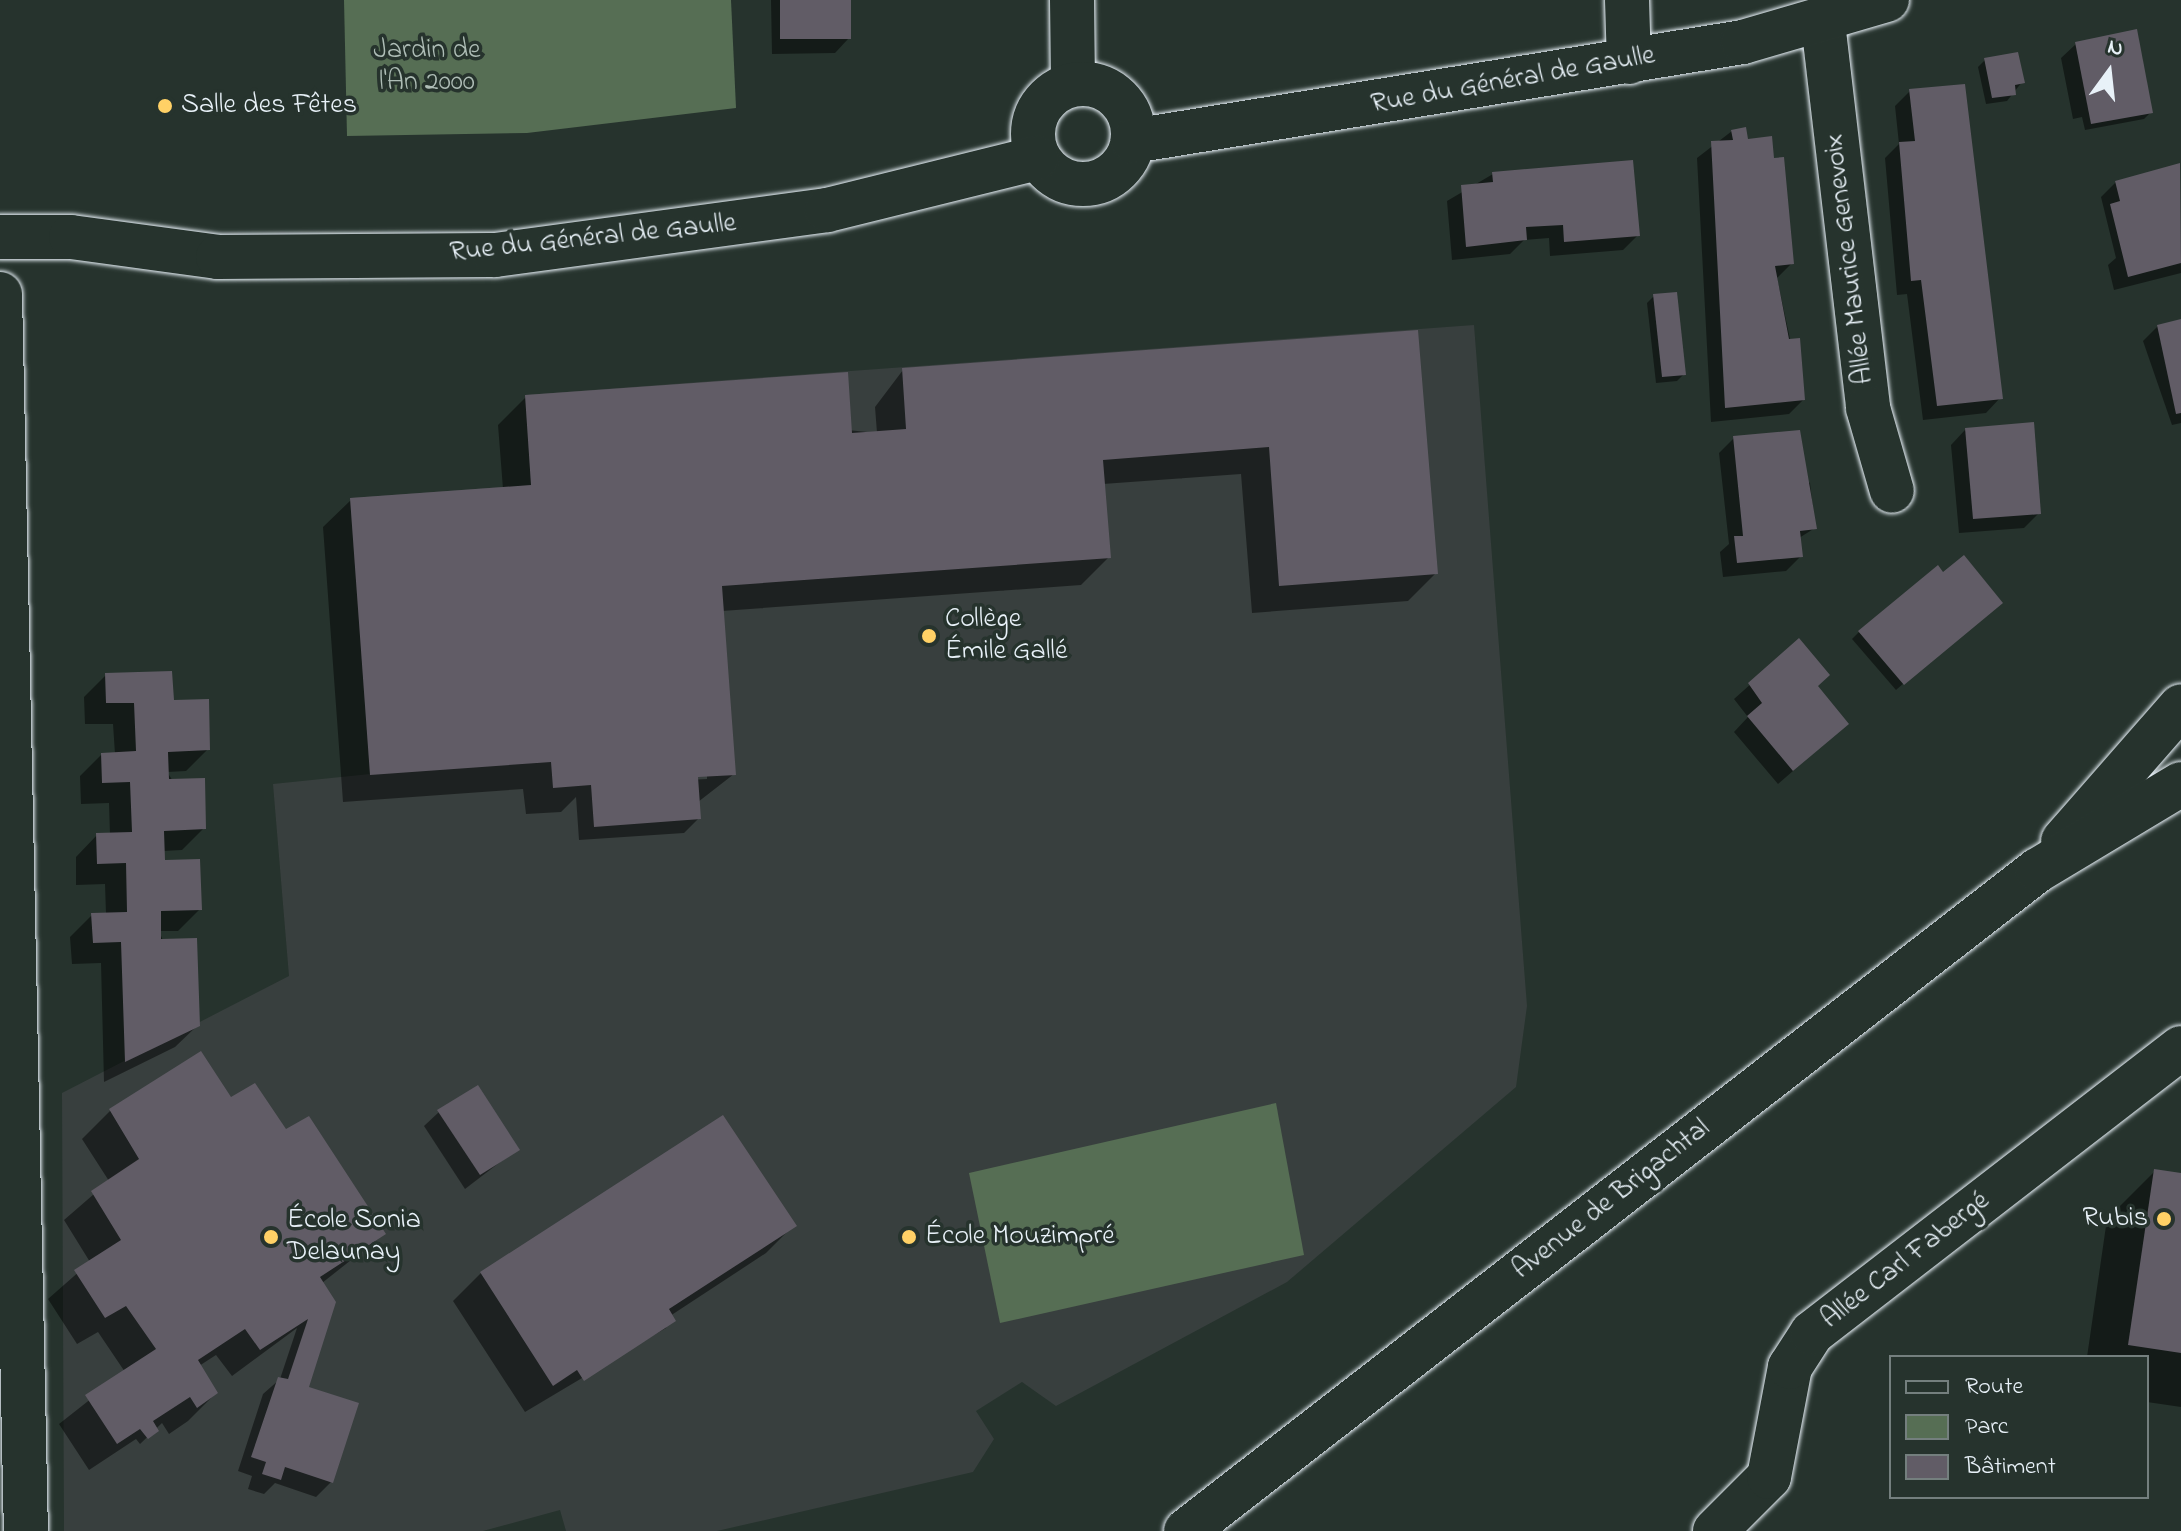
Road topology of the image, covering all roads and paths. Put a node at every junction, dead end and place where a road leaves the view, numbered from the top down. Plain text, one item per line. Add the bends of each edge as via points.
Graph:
1 (1072, 0) edge
2 (1627, 0) edge
3 (1887, 0) edge
4 (1823, 23) junction
5 (1629, 62) junction
6 (1073, 84) junction
7 (1133, 141) junction
8 (1037, 158) junction
9 (0, 237) edge
10 (0, 294) edge
11 (1892, 491) dead end
12 (2181, 706) edge
13 (2181, 784) edge
14 (2038, 870) junction
15 (2181, 1048) edge
16 (26, 1531) edge
17 (1186, 1531) edge
18 (1715, 1531) edge

1 - 6 street
2 - 5 street
3 - 4 street, Rue du Général de Gaulle
4 - 5 street, Rue du Général de Gaulle
4 - 11 street, Allée Maurice Genevoix via 1868,408
5 - 7 street, Rue du Général de Gaulle
6 - 7 street via 1103,88 1126,106
6 - 8 street via 1045,99 1032,128
7 - 8 street via 1123,167 1095,185 1061,181
8 - 9 street, Rue du Général de Gaulle via 827,210 495,255 218,257 71,237
10 - 16 street
12 - 14 street, Avenue de Brigachtal
13 - 14 street, Avenue de Brigachtal
14 - 17 street, Avenue de Brigachtal
15 - 18 street, Allée Carl Fabergé via 1812,1333 1790,1367 1769,1477

